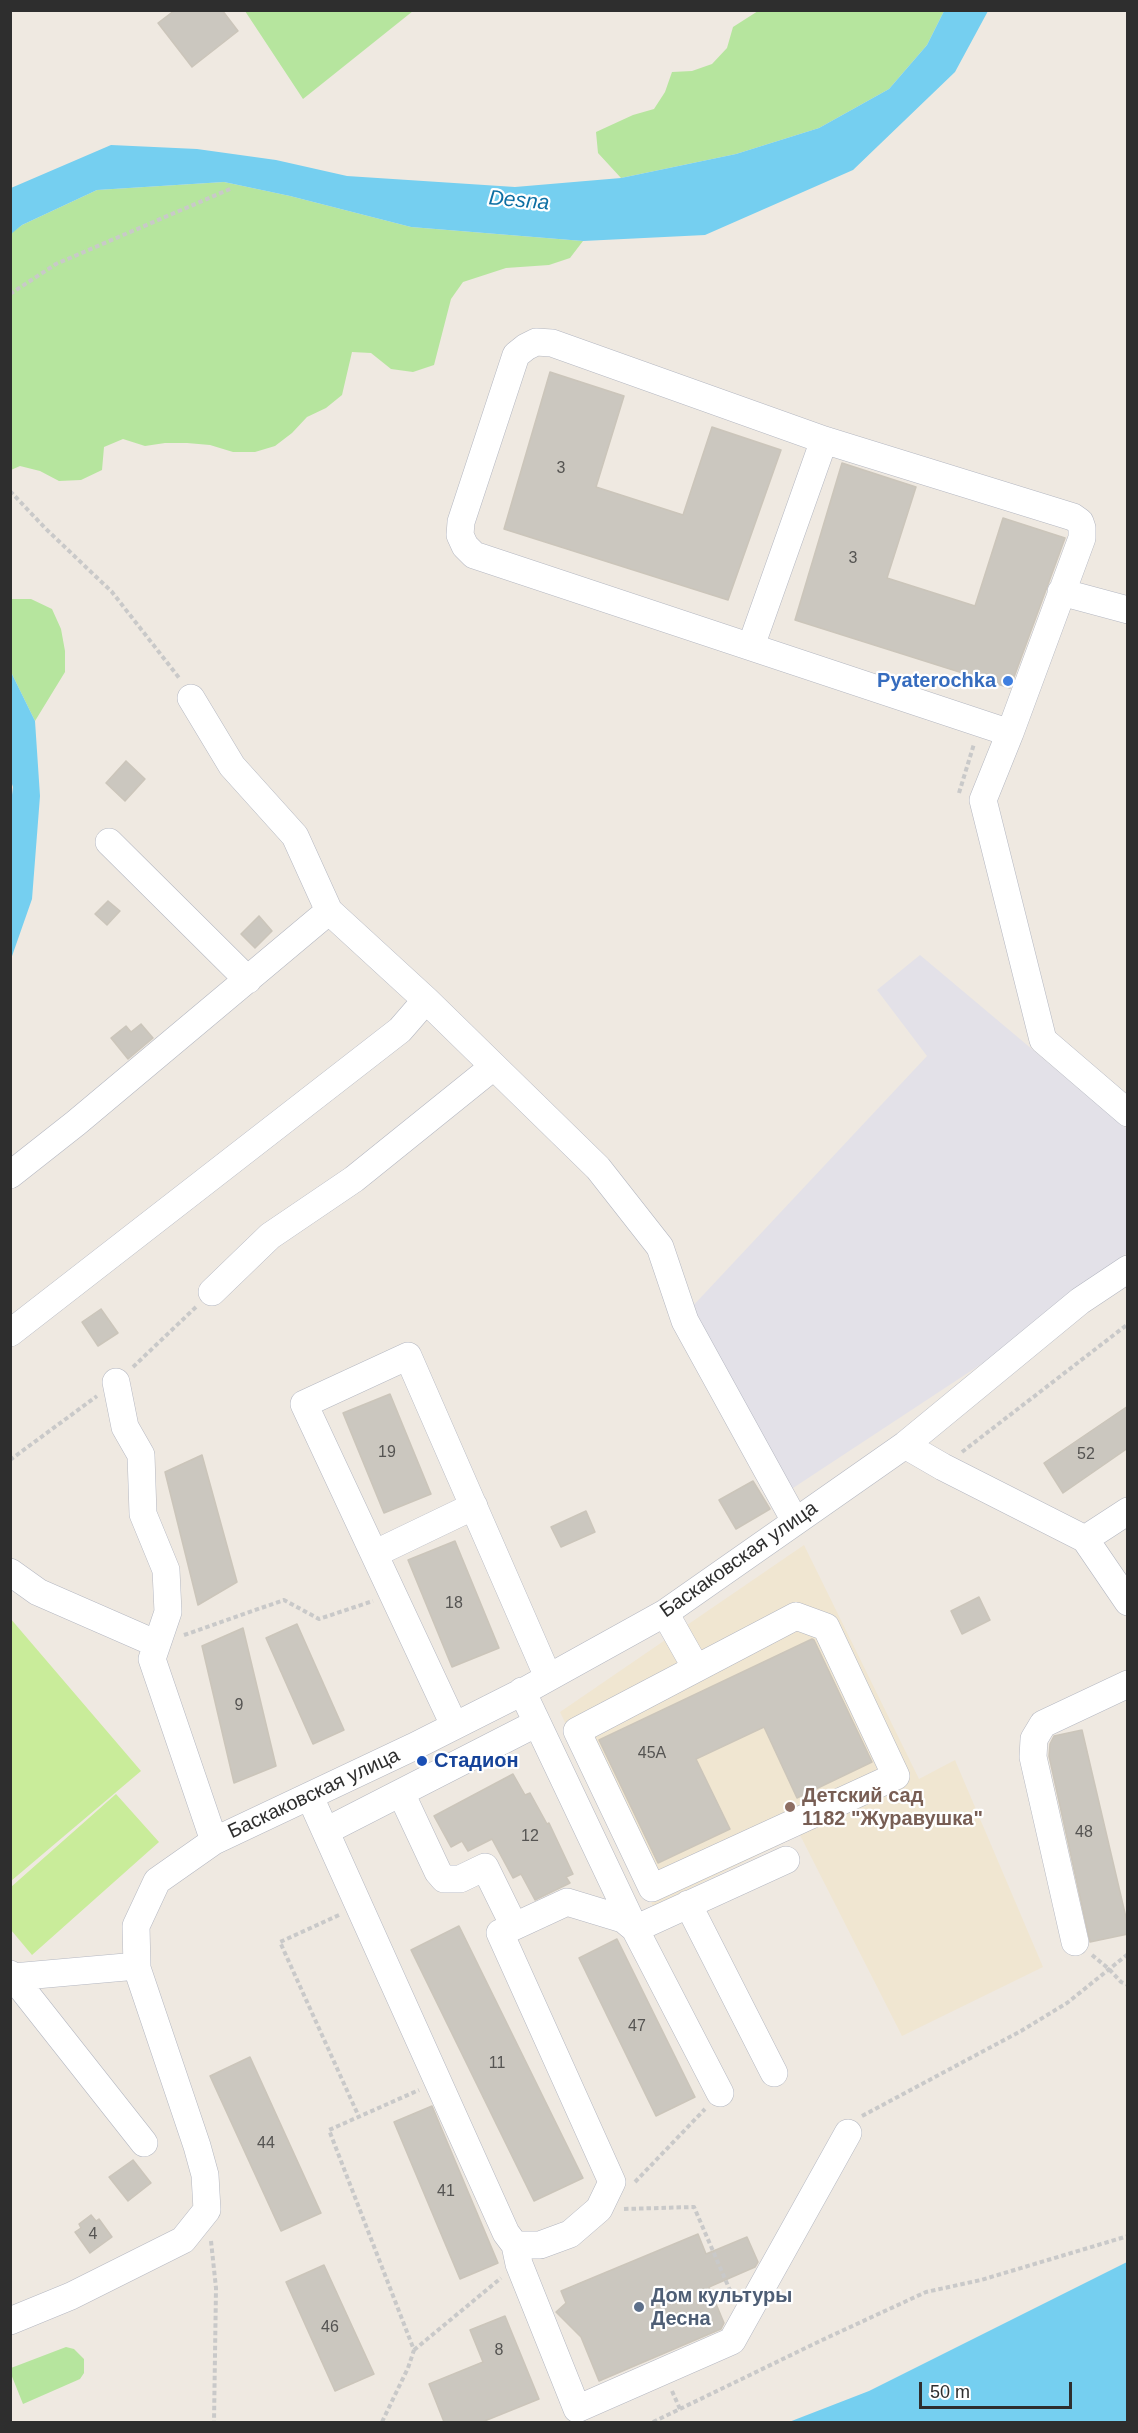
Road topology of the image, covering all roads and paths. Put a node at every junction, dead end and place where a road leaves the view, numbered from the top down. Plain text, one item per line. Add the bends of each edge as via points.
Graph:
1 (230, 189) dead end
2 (10, 294) edge
3 (824, 440) junction
4 (10, 491) edge
5 (1061, 592) junction
6 (1128, 610) edge
7 (751, 646) junction
8 (191, 698) joint
9 (1010, 733) junction
10 (109, 842) dead end
11 (329, 912) junction
12 (248, 980) junction
13 (426, 1000) junction
14 (493, 1067) junction
15 (1128, 1113) edge
16 (10, 1175) edge
17 (1128, 1269) edge
18 (212, 1292) dead end
19 (1128, 1324) edge
20 (10, 1333) edge
21 (116, 1382) dead end
22 (905, 1445) junction
23 (943, 1467) junction
24 (474, 1506) junction
25 (1128, 1511) edge
26 (795, 1521) junction
27 (1084, 1539) junction
28 (374, 1554) junction
29 (10, 1572) edge
30 (393, 1595) junction
31 (1128, 1602) edge
32 (665, 1613) junction
33 (157, 1644) junction
34 (696, 1668) junction
35 (548, 1677) junction
36 (1128, 1684) edge
37 (522, 1691) junction
38 (537, 1724) junction
39 (454, 1725) junction
40 (401, 1793) junction
41 (310, 1797) junction
42 (326, 1831) junction
43 (214, 1841) junction
44 (786, 1860) dead end
45 (688, 1904) junction
46 (359, 1906) junction
47 (514, 1926) junction
48 (634, 1929) junction
49 (1075, 1942) joint
50 (1128, 1954) edge
51 (137, 1966) junction
52 (1109, 1969) junction
53 (12, 1975) edge
54 (1128, 1986) edge
55 (774, 2073) dead end
56 (438, 2081) junction
57 (720, 2093) joint
58 (359, 2117) junction
59 (848, 2133) joint
60 (144, 2143) dead end
61 (632, 2184) dead end
62 (207, 2210) junction
63 (599, 2210) junction
64 (1128, 2236) edge
65 (517, 2255) junction
66 (743, 2320) junction
67 (10, 2321) edge
68 (414, 2350) junction
69 (214, 2422) edge
70 (382, 2422) edge
71 (653, 2422) edge

1 - 2 path via 56,264
3 - 5 street via 1080,522 1082,538
3 - 7 street
3 - 7 street via 552,344 536,342 516,355 461,522 465,546 474,555
4 - 8 path via 112,592
5 - 6 street
5 - 9 street
7 - 9 street
8 - 11 street via 232,766 295,836
9 - 15 street via 983,800 1043,1040
10 - 12 street
11 - 12 street
11 - 13 street
12 - 16 street
13 - 14 street
13 - 20 street via 400,1030
14 - 18 street via 354,1179 270,1236
14 - 26 street via 598,1168 660,1247 685,1321
17 - 22 street, Баскаковская улица via 1080,1301
19 - 23 path
21 - 33 street via 125,1426 141,1455 143,1514 166,1570 168,1612
22 - 23 street
22 - 26 street, Баскаковская улица
23 - 27 street
24 - 28 street
24 - 28 street via 408,1356 304,1404
24 - 35 street
25 - 27 street
26 - 32 street, Баскаковская улица
27 - 31 street
28 - 30 street
29 - 33 street via 38,1592
30 - 33 path via 319,1618 284,1600
30 - 39 street
32 - 34 street
32 - 35 street, Баскаковская улица
33 - 43 street via 152,1659
34 - 34 street via 796,1616 826,1627 896,1776 652,1888 577,1731
35 - 37 street, Баскаковская улица
36 - 49 street via 1043,1724 1034,1739 1033,1757
37 - 38 street
37 - 39 street, Баскаковская улица
38 - 40 street
38 - 48 street
39 - 41 street, Баскаковская улица
40 - 42 street
40 - 47 street via 438,1872 444,1879 460,1879 485,1867
41 - 42 street
41 - 43 street, Баскаковская улица
42 - 46 street
43 - 51 street, Баскаковская улица via 157,1881 136,1926
44 - 45 street
45 - 48 street
45 - 55 street
46 - 56 street
46 - 58 path via 280,1942
47 - 48 street via 567,1902 623,1919
47 - 63 street via 500,1933 612,2182
48 - 57 street
49 - 52 path
50 - 52 path
51 - 53 street
51 - 62 street, Баскаковская улица via 198,2146
52 - 54 path
52 - 59 path via 1068,2003 1030,2026 864,2113
53 - 60 street
56 - 58 path
56 - 65 street
57 - 61 path
58 - 68 path via 329,2130
59 - 66 street
62 - 67 street via 183,2240 71,2296
62 - 69 path via 216,2288
63 - 65 street via 570,2234
63 - 66 path via 694,2207
64 - 71 path via 981,2280 926,2292
65 - 66 street via 577,2409 732,2341
65 - 68 path
68 - 70 path

